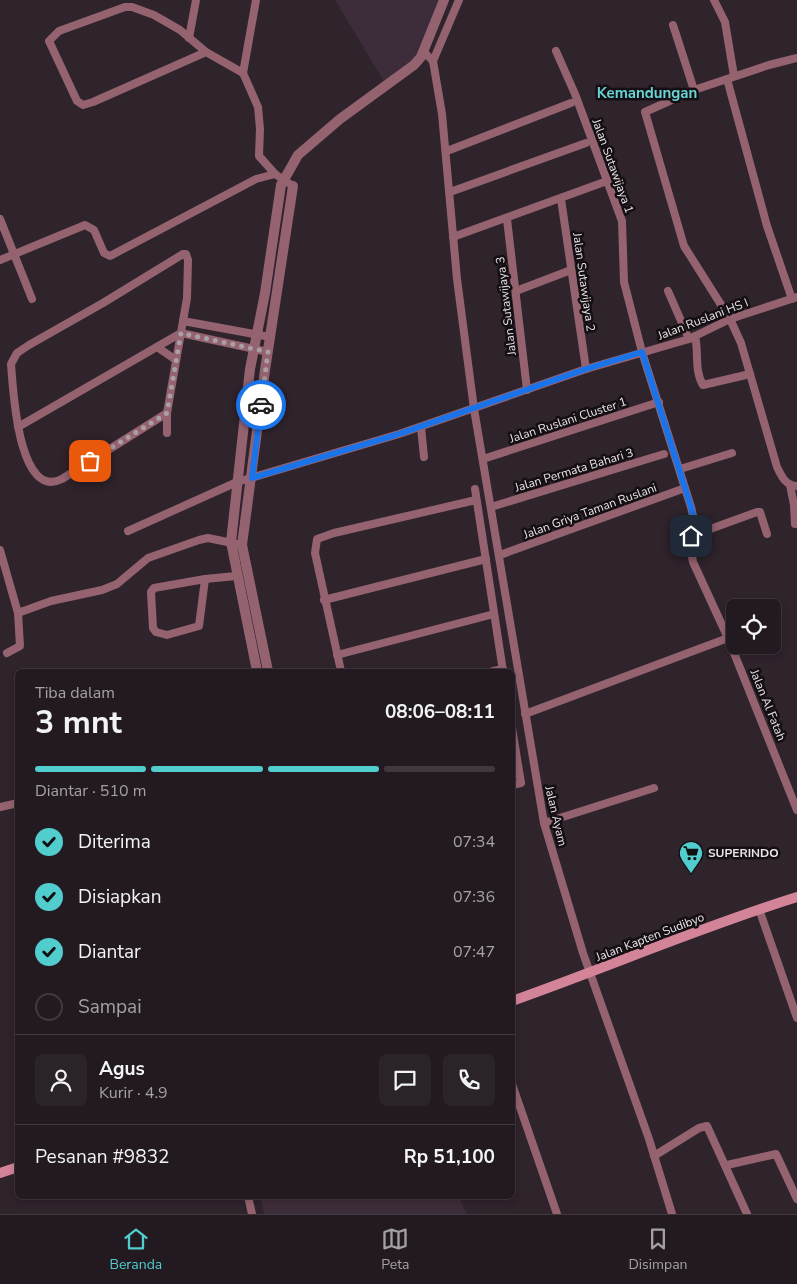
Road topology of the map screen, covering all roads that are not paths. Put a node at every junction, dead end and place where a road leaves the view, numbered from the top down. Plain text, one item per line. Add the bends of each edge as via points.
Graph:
1 (196, 0) edge
2 (256, 0) edge
3 (444, 0) edge
4 (460, 0) edge
5 (714, 0) edge
6 (673, 25) dead end
7 (189, 38) junction
8 (424, 51) junction
9 (556, 51) dead end
10 (206, 52) junction
11 (797, 58) edge
12 (433, 61) junction
13 (243, 73) junction
14 (730, 78) junction
15 (694, 90) junction
16 (571, 103) dead end
17 (586, 143) dead end
18 (447, 150) junction
19 (279, 177) junction
20 (607, 181) junction
21 (293, 186) joint
22 (450, 192) junction
23 (560, 199) junction
24 (507, 219) junction
25 (0, 220) edge
26 (453, 237) junction
27 (14, 255) junction
28 (0, 260) edge
29 (571, 270) junction
30 (668, 291) dead end
31 (516, 292) junction
32 (32, 299) dead end
33 (795, 299) edge
34 (730, 319) junction
35 (183, 321) junction
36 (181, 333) junction
37 (256, 334) junction
38 (270, 337) junction
39 (692, 337) junction
40 (157, 347) junction
41 (253, 348) junction
42 (268, 352) junction
43 (642, 352) junction
44 (176, 360) junction
45 (586, 369) junction
46 (750, 374) junction
47 (527, 390) junction
48 (659, 402) junction
49 (474, 409) junction
50 (167, 413) junction
51 (18, 427) junction
52 (421, 427) junction
53 (167, 433) dead end
54 (732, 453) dead end
55 (664, 454) dead end
56 (424, 457) dead end
57 (483, 459) junction
58 (680, 469) junction
59 (252, 478) junction
60 (237, 482) junction
61 (793, 486) edge
62 (475, 489) dead end
63 (683, 489) junction
64 (476, 500) junction
65 (491, 507) junction
66 (795, 524) dead end
67 (128, 531) dead end
68 (767, 534) dead end
69 (691, 536) junction
70 (231, 542) junction
71 (242, 545) junction
72 (0, 550) edge
73 (503, 554) junction
74 (486, 559) junction
75 (236, 576) junction
76 (205, 579) junction
77 (324, 600) junction
78 (18, 613) junction
79 (494, 614) junction
80 (726, 634) edge
81 (726, 639) edge
82 (7, 653) dead end
83 (734, 654) edge
84 (337, 655) junction
85 (257, 669) edge
86 (268, 669) edge
87 (340, 669) edge
88 (503, 669) edge
89 (525, 714) junction
90 (515, 746) edge
91 (515, 784) edge
92 (654, 788) dead end
93 (15, 804) edge
94 (0, 807) edge
95 (797, 810) edge
96 (544, 823) junction
97 (797, 897) edge
98 (759, 908) junction
99 (591, 973) junction
100 (515, 999) edge
101 (794, 1001) edge
102 (797, 1018) edge
103 (515, 1093) edge
104 (654, 1156) junction
105 (727, 1165) junction
106 (15, 1168) edge
107 (0, 1173) edge
108 (249, 1199) edge
109 (797, 1199) edge
110 (252, 1214) edge
111 (557, 1214) edge
112 (672, 1214) edge
113 (748, 1214) edge

1 - 7 street
2 - 13 street
3 - 8 street
4 - 12 street
5 - 14 street via 725,22
6 - 15 street
7 - 10 street
7 - 10 street via 154,15 132,6 59,31 49,41 77,101 83,104
8 - 12 street
8 - 19 street via 414,65 340,119 298,155
9 - 20 street, Jalan Sutawijaya 1
10 - 13 street
11 - 14 street
12 - 18 street, Jalan Ayam
13 - 19 street via 258,107 259,156
14 - 15 street
14 - 33 street via 767,226
15 - 34 street via 646,112 684,246
16 - 18 street
17 - 22 street
18 - 22 street, Jalan Ayam
19 - 21 street
19 - 27 street via 250,182 110,256 104,253 94,230 85,226
19 - 37 street
20 - 23 street
20 - 43 street, Jalan Sutawijaya 1 via 622,222 624,282
21 - 38 street
22 - 26 street, Jalan Ayam
23 - 24 street
23 - 29 street, Jalan Sutawijaya 2
24 - 26 street
24 - 31 street, Jalan Sutawijaya 3
25 - 27 street
26 - 49 street, Jalan Ayam
27 - 28 street
27 - 32 street
29 - 31 street
29 - 45 street, Jalan Sutawijaya 2
30 - 39 street
31 - 47 street, Jalan Sutawijaya 3
33 - 34 street, Jalan Ruslani HS I
34 - 39 street, Jalan Ruslani HS I
34 - 46 street
35 - 36 street
35 - 37 street
35 - 51 street via 188,260 185,254 17,353 11,364
36 - 40 street
36 - 41 street
36 - 44 street
37 - 38 street
37 - 41 street
38 - 42 street
39 - 43 street, Jalan Ruslani HS I
39 - 46 street via 698,348 699,375 703,385
40 - 44 street
40 - 51 street
41 - 42 street
41 - 60 street
42 - 59 street
43 - 45 street, Jalan Ruslani HS I
43 - 48 street, Jalan Al Fatah
44 - 50 street
45 - 47 street, Jalan Ruslani HS I
46 - 61 street via 777,467 784,480
47 - 49 street, Jalan Ruslani HS I
48 - 57 street, Jalan Ruslani Cluster 1
48 - 58 street, Jalan Al Fatah
49 - 52 street, Jalan Ruslani HS I
49 - 57 street, Jalan Ayam
50 - 51 street via 62,479 50,482 32,471
50 - 53 street
52 - 56 street
52 - 59 street, Jalan Ruslani HS I
54 - 58 street
55 - 65 street, Jalan Permata Bahari 3
57 - 65 street, Jalan Ayam
58 - 63 street, Jalan Al Fatah
59 - 60 street, Jalan Ruslani HS I
59 - 71 street
60 - 67 street, Jalan Ruslani HS I
60 - 70 street
61 - 66 street
62 - 64 street
63 - 69 street, Jalan Al Fatah via 694,520
63 - 73 street, Jalan Griya Taman Ruslani
64 - 74 street
64 - 77 street via 321,537 315,544 315,553
65 - 73 street, Jalan Ayam
68 - 69 street via 760,512 757,512
69 - 80 street, Jalan Al Fatah via 693,562
70 - 71 street
70 - 75 street
70 - 78 street via 208,538 184,545 148,558 116,584 102,590
71 - 86 street
72 - 78 street
73 - 89 street, Jalan Ayam
74 - 77 street
74 - 79 street
75 - 76 street
75 - 85 street
76 - 76 street via 153,589 153,628 156,632 167,635 199,626
77 - 84 street
78 - 82 street via 20,646
79 - 84 street
79 - 88 street
81 - 89 street
83 - 95 street, Jalan Al Fatah
84 - 87 street
89 - 96 street, Jalan Ayam
90 - 91 street via 521,783
92 - 96 street
93 - 94 street
96 - 99 street, Jalan Ayam
97 - 98 main road, Jalan Kapten Sudibyo
98 - 99 main road, Jalan Kapten Sudibyo
98 - 101 street
99 - 100 main road, Jalan Kapten Sudibyo
99 - 104 street, Jalan Ayam
101 - 102 street
103 - 111 street
104 - 105 street via 704,1125 710,1130
104 - 112 street, Jalan Ayam
105 - 109 street via 776,1154
105 - 113 street
106 - 107 main road
108 - 110 street

